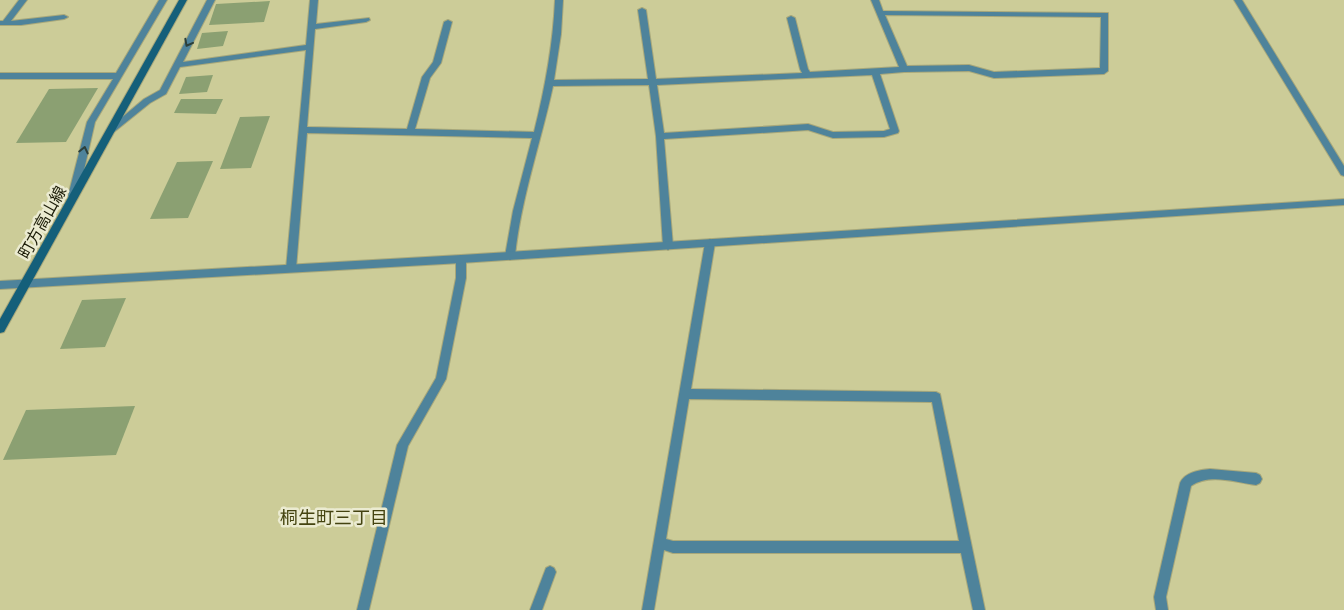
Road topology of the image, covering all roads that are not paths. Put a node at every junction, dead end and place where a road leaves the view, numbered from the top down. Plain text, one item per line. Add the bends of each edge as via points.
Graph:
1 (23, 0) edge
2 (163, 0) edge
3 (183, 0) edge
4 (211, 0) edge
5 (314, 0) edge
6 (559, 0) edge
7 (876, 0) edge
8 (1238, 0) edge
9 (642, 10) dead end
10 (880, 12) junction
11 (64, 17) dead end
12 (791, 18) dead end
13 (366, 20) dead end
14 (448, 22) dead end
15 (3, 23) edge
16 (312, 27) junction
17 (310, 47) junction
18 (177, 65) junction
19 (904, 69) junction
20 (875, 72) junction
21 (808, 75) junction
22 (0, 76) edge
23 (118, 76) junction
24 (652, 82) junction
25 (549, 83) junction
26 (111, 130) junction
27 (302, 130) junction
28 (410, 132) junction
29 (538, 135) junction
30 (660, 136) junction
31 (1344, 173) edge
32 (73, 197) junction
33 (1344, 202) edge
34 (710, 243) junction
35 (668, 246) junction
36 (510, 256) junction
37 (461, 259) junction
38 (291, 269) junction
39 (25, 284) junction
40 (0, 285) edge
41 (0, 328) edge
42 (685, 394) junction
43 (1256, 479) dead end
44 (660, 543) junction
45 (966, 547) junction
46 (550, 572) dead end
47 (363, 610) edge
48 (536, 610) edge
49 (648, 610) edge
50 (979, 610) edge
51 (1162, 610) edge

1 - 15 street
2 - 23 street
3 - 26 main road, 町方高山線
4 -> 18 street
5 - 16 street
6 - 25 street via 558,34
7 - 10 street
8 - 31 street
9 - 24 street
10 - 19 street
10 - 19 street via 1106,15 1104,71 994,75 969,68
11 - 15 street
12 - 21 street
13 - 16 street
14 - 28 street via 437,63 426,77
16 - 17 street
17 - 18 street
17 - 27 street
18 - 26 street via 162,92
19 - 20 street
20 - 21 street
20 - 30 street via 895,131 833,135 808,127
21 - 24 street
22 - 23 street
32 -> 23 street via 91,122
24 - 25 street
24 - 30 street
25 - 29 street
26 - 32 main road, 町方高山線
27 - 28 street
27 - 38 street
28 - 29 street
29 - 36 street via 512,230
30 - 35 street
32 - 39 main road, 町方高山線
33 - 34 street
34 - 35 street
34 - 42 street
35 - 36 street
36 - 37 street
37 - 38 street
37 - 47 street via 461,278 441,379 403,445
38 - 39 street
39 - 40 street
39 - 41 main road, 町方高山線
42 - 44 street
42 - 45 street via 936,396
43 - 51 street via 1206,474 1191,478 1186,483 1160,597
44 - 45 street via 673,547
44 - 49 street
45 - 50 street
46 - 48 street

